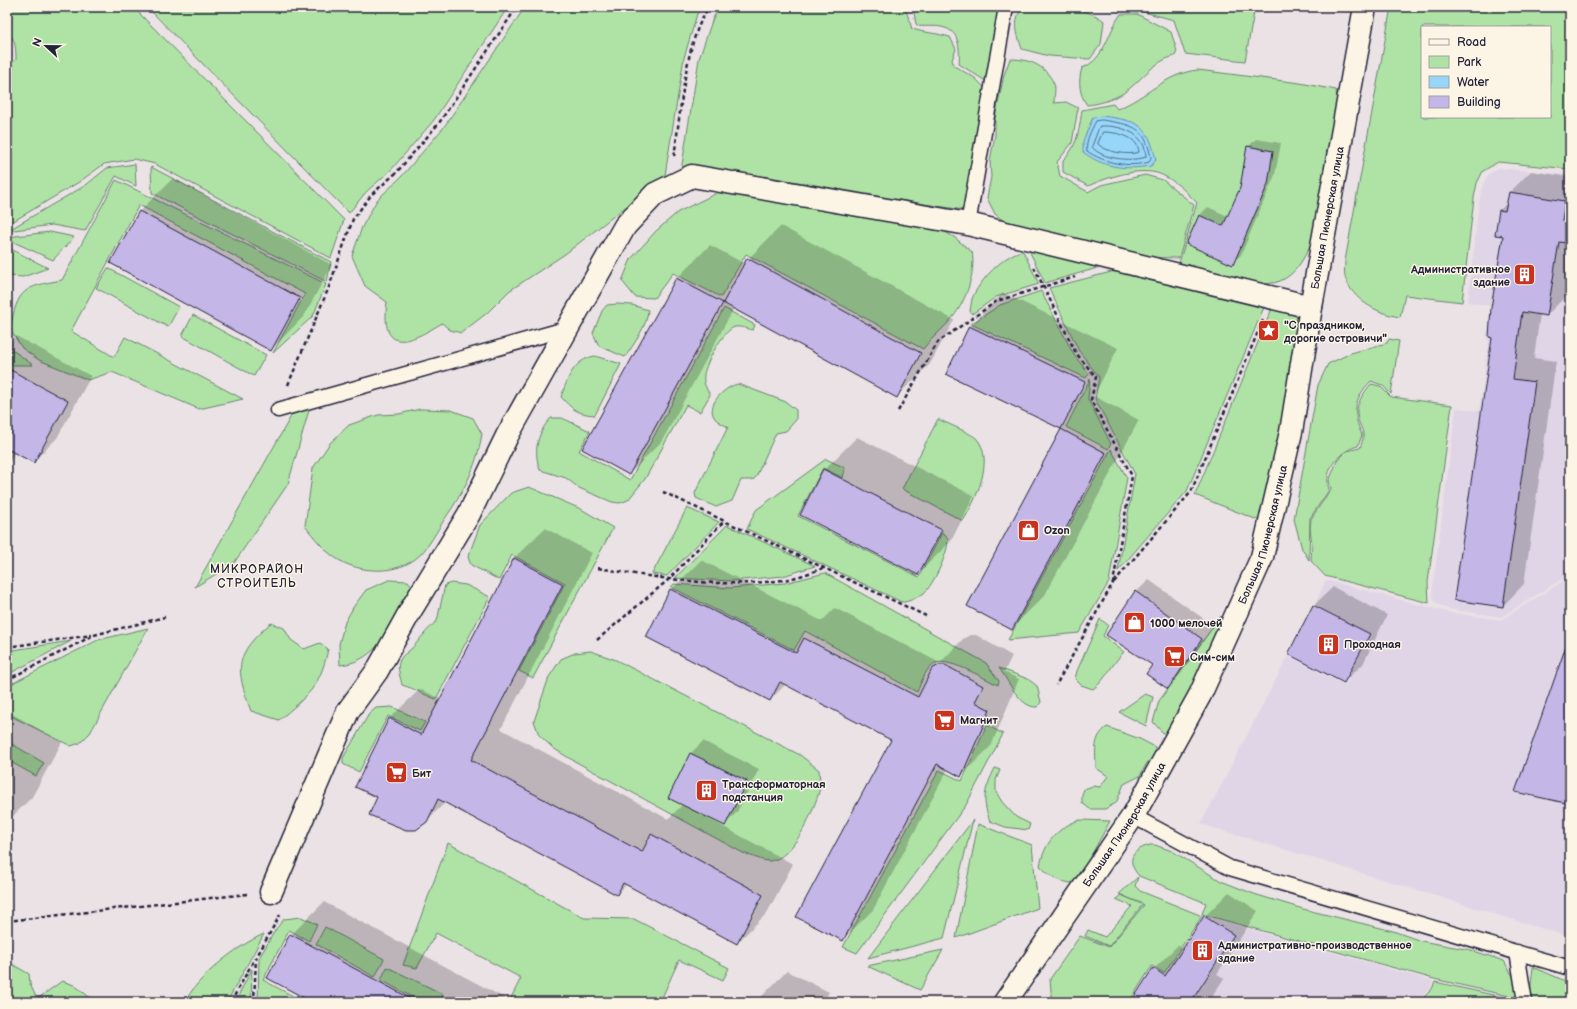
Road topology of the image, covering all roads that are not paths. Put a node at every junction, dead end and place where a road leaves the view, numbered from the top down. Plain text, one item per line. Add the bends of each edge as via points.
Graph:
1 (1006, 7) edge
2 (1365, 7) edge
3 (968, 224) junction
4 (1311, 306) junction
5 (569, 328) junction
6 (278, 410) road end
7 (1133, 816) junction
8 (271, 892) road end
9 (1517, 952) junction
10 (1570, 968) edge
11 (1005, 1002) edge
12 (1525, 1002) edge

1 - 3 lane
2 - 4 street, Большая Пионерская улица
3 - 4 street
3 - 5 street via 692,176 654,194 625,226
4 - 7 street, Большая Пионерская улица via 1291,432 1262,557 1200,695
5 - 6 lane
5 - 8 street via 507,436 469,514 377,671 348,711
7 - 9 lane via 1230,868
7 - 11 street, Большая Пионерская улица
9 - 10 lane
9 - 12 lane

